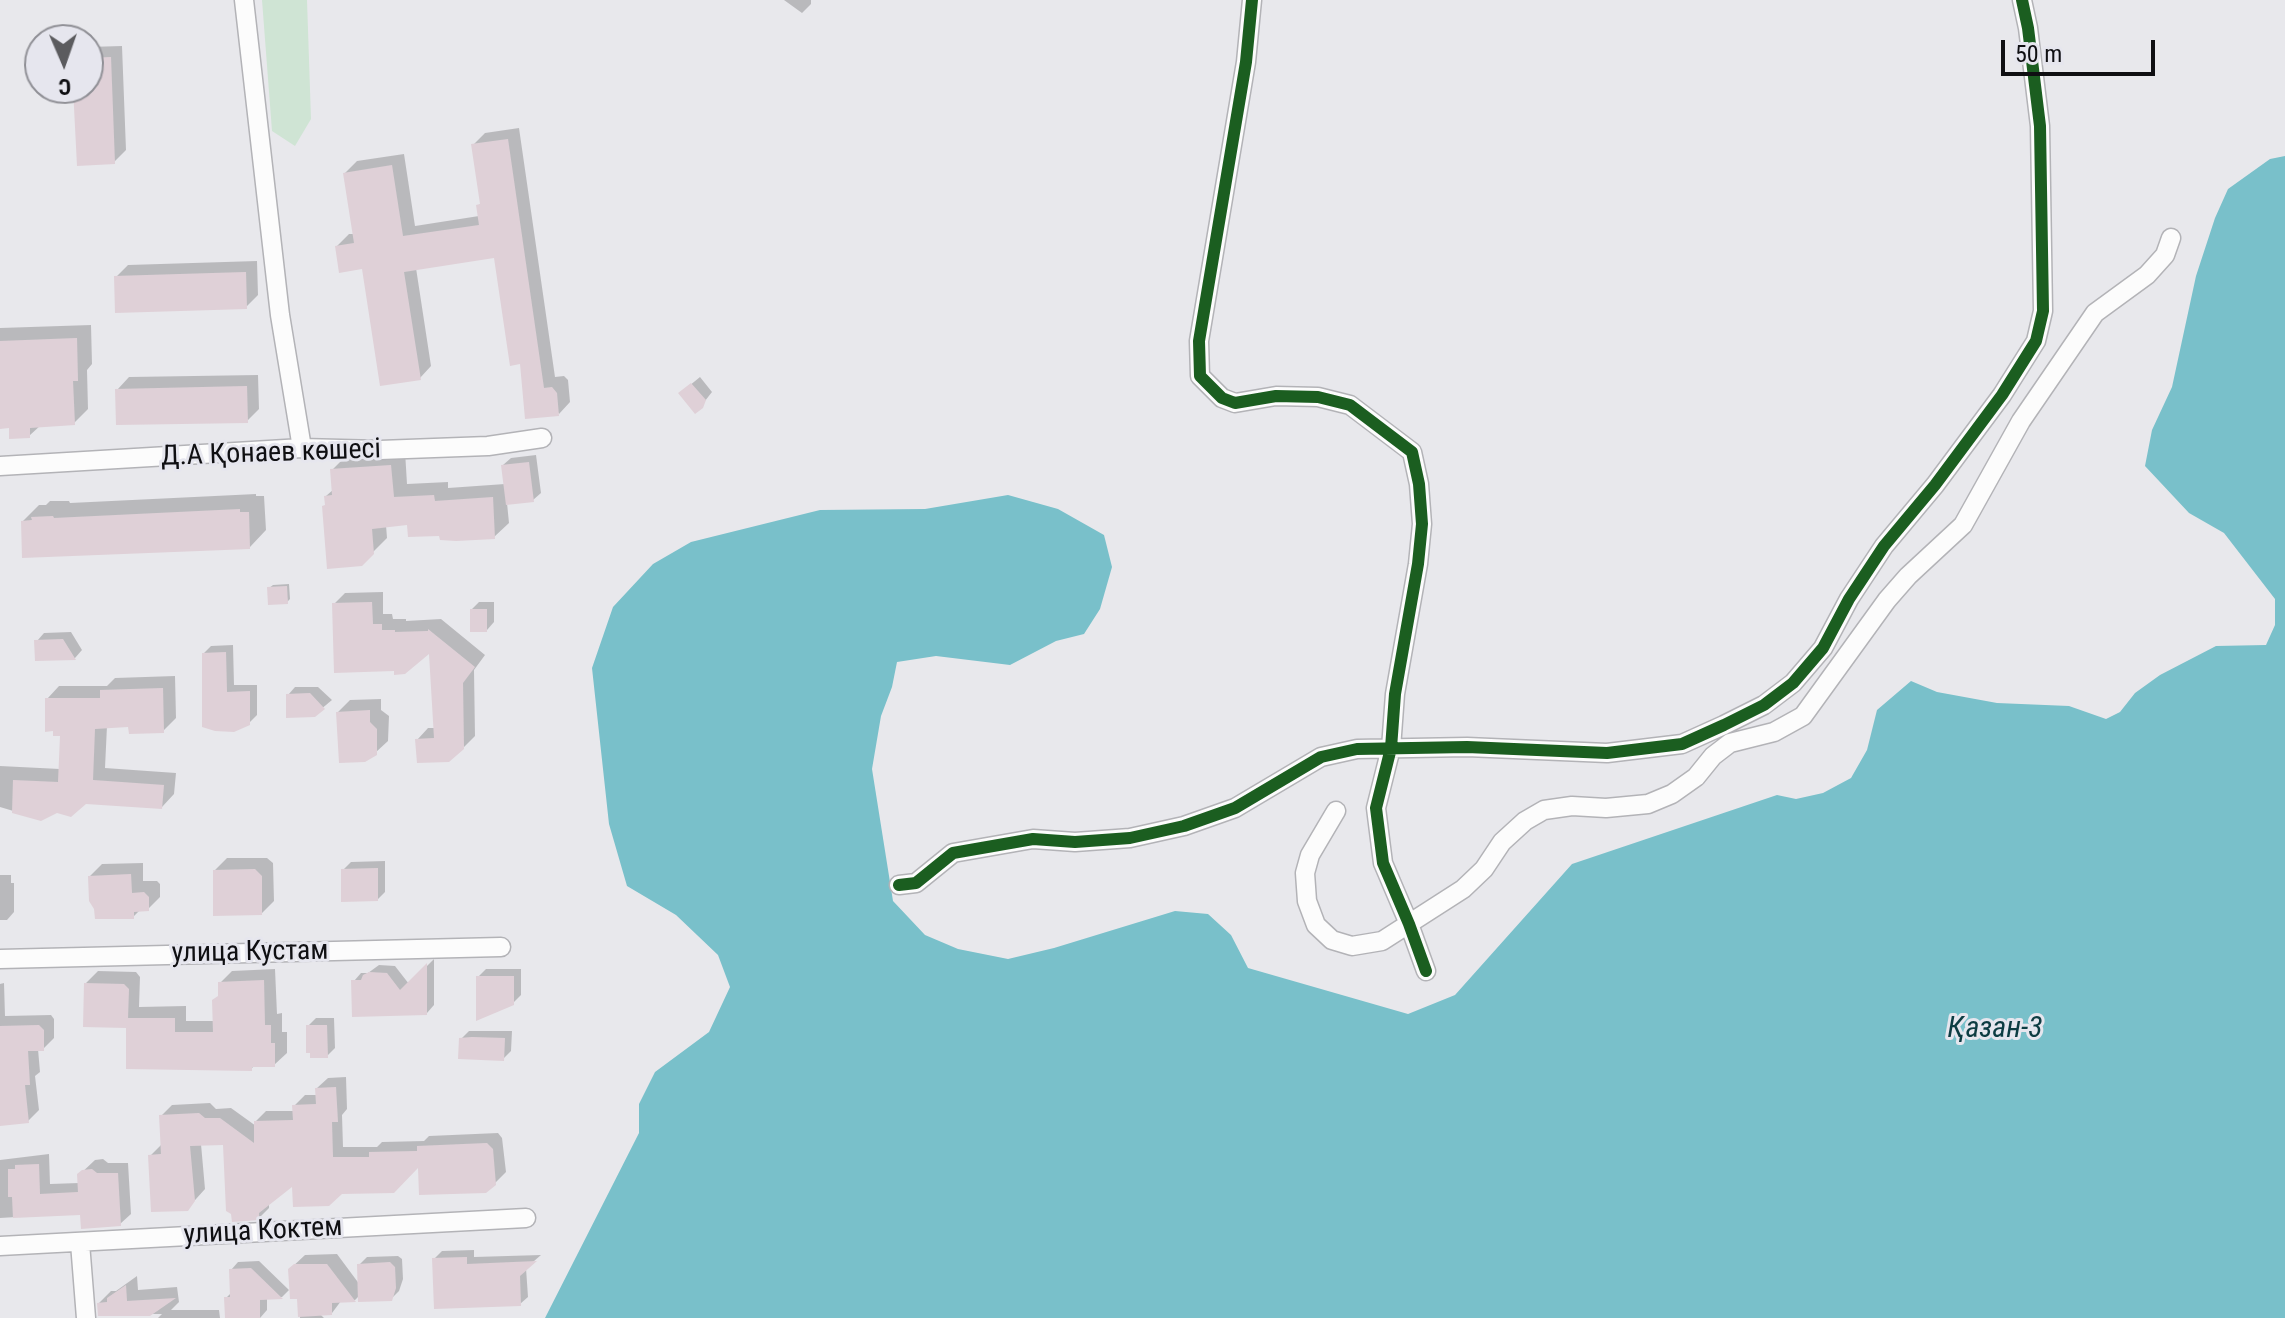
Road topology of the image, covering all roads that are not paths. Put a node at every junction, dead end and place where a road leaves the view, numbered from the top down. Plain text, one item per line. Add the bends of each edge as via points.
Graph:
1 (244, 0) edge
2 (1252, 0) edge
3 (2022, 0) edge
4 (2171, 238) dead end
5 (542, 438) dead end
6 (302, 448) junction
7 (0, 466) edge
8 (1391, 748) junction
9 (1336, 811) dead end
10 (899, 885) dead end
11 (1409, 924) junction
12 (501, 947) dead end
13 (0, 959) edge
14 (1426, 971) dead end
15 (526, 1218) dead end
16 (80, 1243) junction
17 (0, 1246) edge
18 (86, 1318) edge

1 - 6 street via 280,315
2 - 8 street via 1199,341 1200,376 1235,403 1276,396 1318,397 1350,405 1412,452 1422,524
3 - 8 street via 2040,126 2043,311 2036,341 1973,436 1884,546 1823,648 1793,683 1764,705 1682,744 1607,753
4 - 11 street via 2165,255 2147,275 2095,313 2021,421 1963,525 1887,600 1803,716 1774,732 1730,743 1696,777 1648,804 1544,810 1502,842 1463,889
5 - 6 street, Д.А Қонаев көшесі via 488,446
6 - 7 street, Д.А Қонаев көшесі
8 - 10 street via 1321,757 1235,808 1184,826 1130,838 1033,839 953,853 916,883
8 - 11 street via 1376,808 1383,863
9 - 11 street via 1305,873 1316,925 1332,940 1352,946 1382,941
11 - 14 street
12 - 13 street, улица Кустам
15 - 16 street, улица Коктем
16 - 17 street, улица Коктем
16 - 18 street

